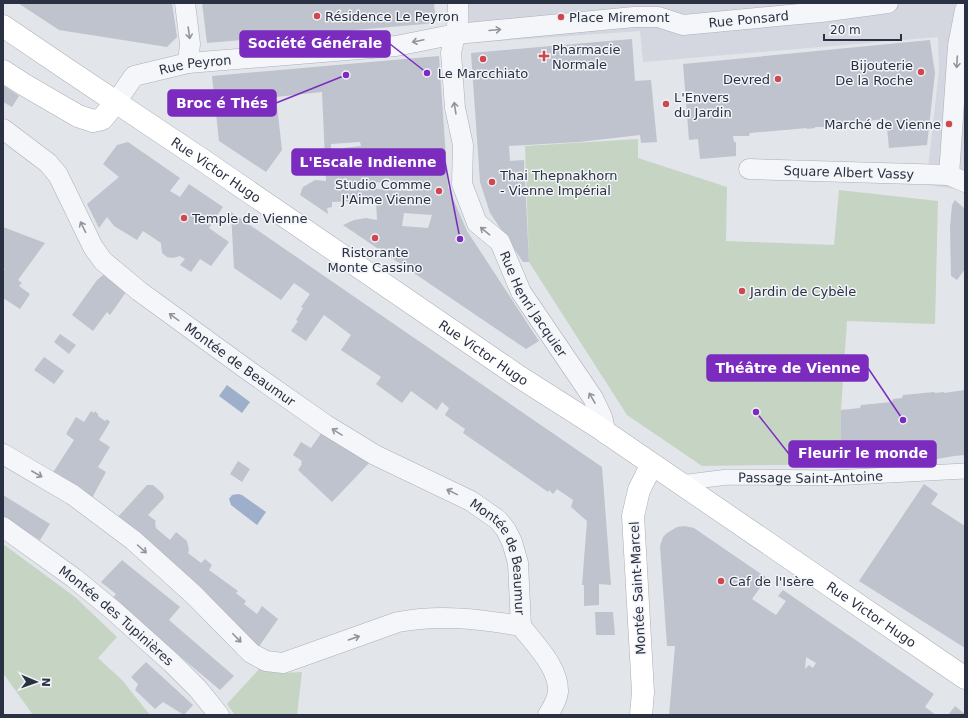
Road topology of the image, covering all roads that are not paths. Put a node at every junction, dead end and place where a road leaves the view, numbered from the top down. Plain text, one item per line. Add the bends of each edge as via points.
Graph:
1 (185, 3) edge
2 (458, 3) edge
3 (888, 3) edge
4 (821, 7) edge
5 (657, 10) edge
6 (965, 10) edge
7 (3, 26) edge
8 (456, 34) junction
9 (188, 63) junction
10 (3, 71) edge
11 (116, 102) junction
12 (960, 103) edge
13 (3, 129) edge
14 (749, 169) dead end
15 (957, 179) edge
16 (606, 434) junction
17 (3, 454) edge
18 (652, 464) junction
19 (965, 471) edge
20 (680, 484) junction
21 (3, 527) edge
22 (521, 626) junction
23 (965, 678) edge
24 (219, 715) edge
25 (548, 715) edge
26 (641, 715) edge

1 -> 9 street via 190,44
2 - 8 street
3 - 4 street, Rue Ponsard
4 - 5 street, Rue Ponsard via 683,25
8 -> 5 street via 634,17
6 -> 12 street via 958,46
7 - 11 main road, Rue Victor Hugo
8 -> 9 street, Rue Peyron via 396,46
16 -> 8 street, Rue Henri Jacquier via 602,417 593,398 521,292 500,242 477,223 462,184 463,145 455,108 451,53
9 - 11 street, Rue Peyron via 134,76
10 - 11 main road via 78,116 93,121 102,119
11 - 16 main road, Rue Victor Hugo
12 - 15 street
22 -> 13 street, Montée de Beaumur via 518,563 512,542 498,520 471,501 375,455 332,428 139,292 103,261 93,247 58,175 48,163
14 - 15 street, Square Albert Vassy
16 - 18 main road, Rue Victor Hugo
17 -> 22 street, Montée de Beaumur via 73,495 133,540 193,594 251,653 266,661 283,663 398,622 418,618 464,618
18 - 20 main road, Rue Victor Hugo
18 - 26 main road, Montée Saint-Marcel via 639,490 633,516
19 - 20 street, Passage Saint-Antoine via 832,478 728,477
20 - 23 main road, Rue Victor Hugo
21 - 24 street, Montée des Tupinières via 74,578 125,622 172,663
22 - 25 street via 549,663 555,676 558,692

